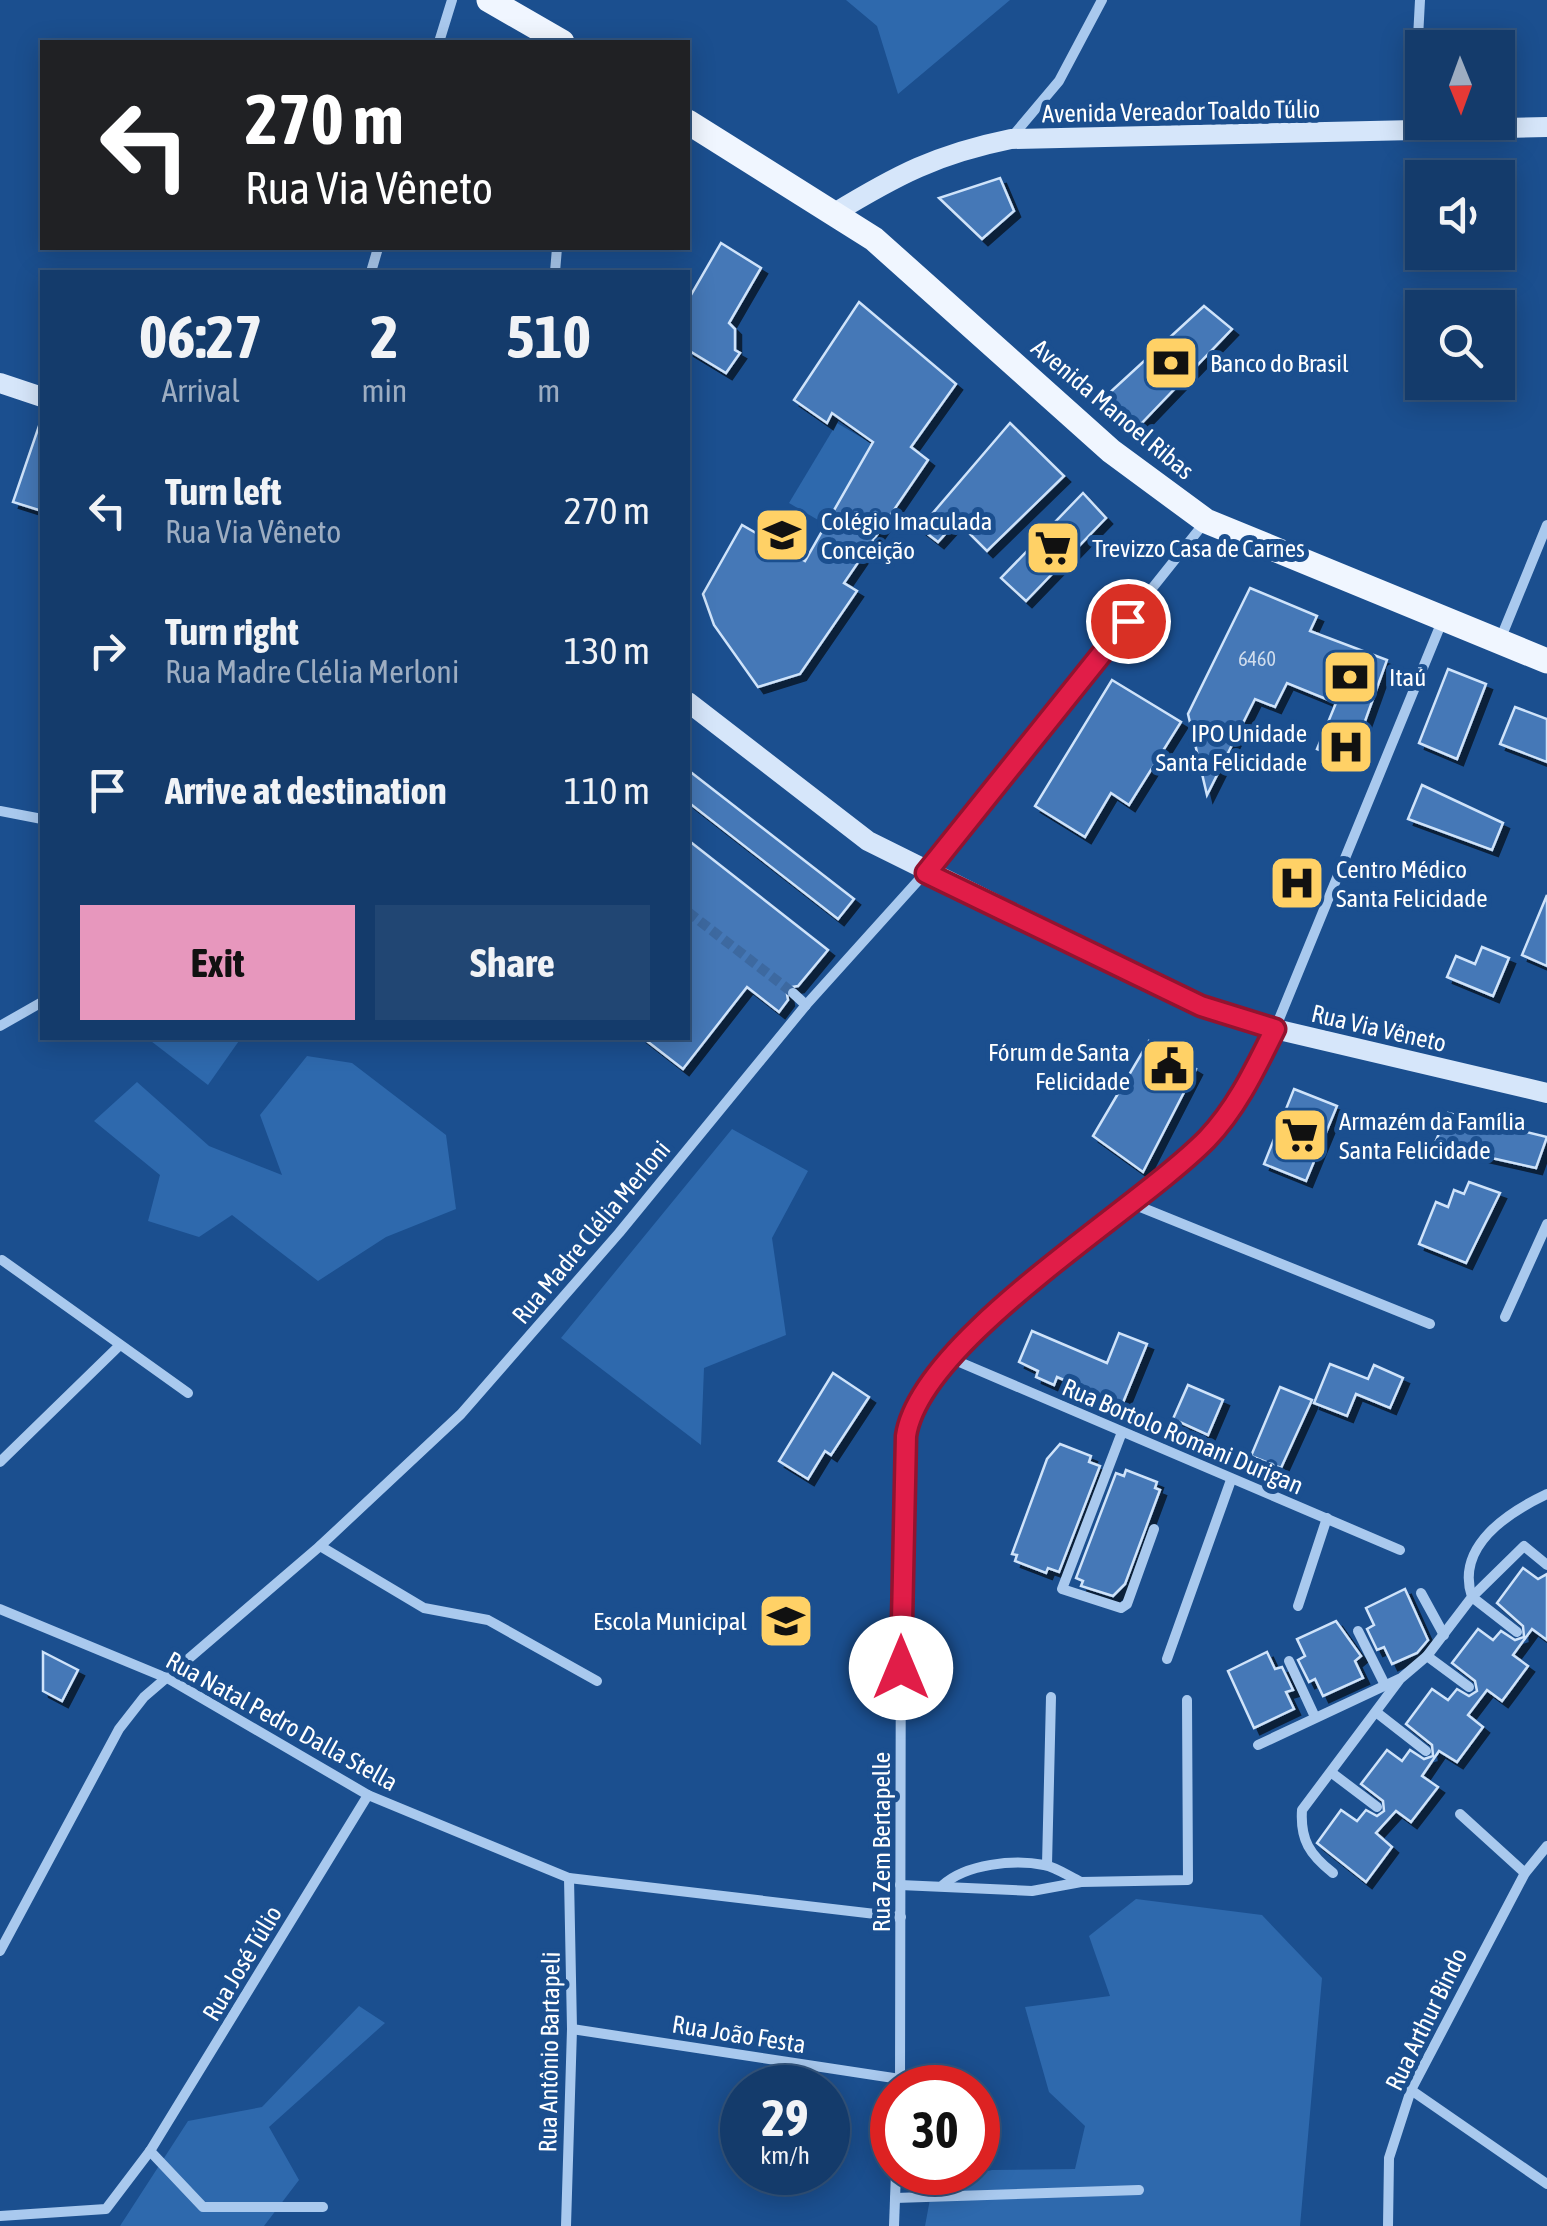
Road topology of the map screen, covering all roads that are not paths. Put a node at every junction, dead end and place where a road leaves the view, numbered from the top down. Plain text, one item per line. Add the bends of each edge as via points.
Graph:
1 (452, 0) edge
2 (490, 0) edge
3 (1102, 0) edge
4 (1420, 0) edge
5 (1418, 30) edge
6 (441, 40) edge
7 (559, 40) edge
8 (690, 123) edge
9 (1547, 127) edge
10 (1515, 128) edge
11 (1405, 133) edge
12 (1011, 139) junction
13 (833, 214) junction
14 (0, 383) edge
15 (40, 396) edge
16 (1206, 521) junction
17 (1547, 525) edge
18 (1443, 618) junction
19 (1499, 641) junction
20 (1547, 661) edge
21 (690, 704) edge
22 (0, 810) edge
23 (40, 818) edge
24 (926, 873) junction
25 (793, 993) tunnel mouth
26 (40, 1003) edge
27 (806, 1005) junction
28 (0, 1026) edge
29 (1275, 1029) junction
30 (1547, 1093) edge
31 (1133, 1204) junction
32 (1547, 1224) edge
33 (2, 1260) edge
34 (1505, 1317) dead end
35 (1430, 1324) dead end
36 (120, 1345) junction
37 (950, 1358) junction
38 (188, 1393) dead end
39 (1122, 1432) junction
40 (0, 1462) edge
41 (1231, 1480) junction
42 (1547, 1494) edge
43 (1327, 1518) junction
44 (1154, 1530) dead end
45 (320, 1546) junction
46 (1400, 1550) dead end
47 (1547, 1565) edge
48 (1421, 1593) dead end
49 (1472, 1596) junction
50 (1298, 1606) dead end
51 (0, 1609) edge
52 (1358, 1631) dead end
53 (1517, 1632) dead end
54 (1444, 1635) junction
55 (1426, 1656) junction
56 (1167, 1659) dead end
57 (1289, 1661) dead end
58 (169, 1679) junction
59 (1400, 1679) junction
60 (598, 1681) dead end
61 (1384, 1683) junction
62 (1469, 1688) dead end
63 (1051, 1697) dead end
64 (1187, 1700) dead end
65 (1376, 1712) junction
66 (1315, 1717) junction
67 (1258, 1745) dead end
68 (1426, 1751) dead end
69 (1332, 1773) junction
70 (368, 1795) junction
71 (1377, 1807) dead end
72 (1460, 1814) dead end
73 (1547, 1846) edge
74 (1048, 1865) junction
75 (1333, 1873) dead end
76 (1525, 1873) junction
77 (569, 1878) junction
78 (1081, 1882) junction
79 (900, 1885) junction
80 (944, 1885) junction
81 (901, 1917) junction
82 (0, 1951) edge
83 (572, 2029) junction
84 (900, 2065) edge
85 (870, 2078) edge
86 (1410, 2090) junction
87 (150, 2151) junction
88 (1547, 2184) edge
89 (1138, 2190) dead end
90 (895, 2195) edge
91 (895, 2198) junction
92 (324, 2207) dead end
93 (0, 2216) edge
94 (566, 2226) edge
95 (894, 2226) edge
96 (1388, 2226) edge

1 - 6 street
2 - 7 main road
3 - 12 street via 1059,81
4 - 5 street
8 - 13 main road, Avenida Manoel Ribas
9 - 10 main road, Avenida Vereador Toaldo Túlio
11 - 12 main road, Avenida Vereador Toaldo Túlio
12 - 13 main road, Avenida Vereador Toaldo Túlio via 905,170
13 - 16 main road, Avenida Manoel Ribas via 874,239 1112,451
14 - 15 main road
16 - 18 main road, Avenida Manoel Ribas
16 - 24 street, Rua Madre Clélia Merloni
17 - 19 street
18 - 19 main road, Avenida Manoel Ribas
18 - 29 street, Rua Zem Bertapelle
19 - 20 main road, Avenida Manoel Ribas
21 - 24 main road, Rua Via Vêneto via 841,822
22 - 23 street
24 - 27 street, Rua Madre Clélia Merloni
24 - 29 main road, Rua Via Vêneto via 1201,1006
25 - 27 street
26 - 28 street
27 - 45 street, Rua Madre Clélia Merloni via 461,1414
29 - 30 main road, Rua Via Vêneto
29 - 31 street, Rua Zem Bertapelle via 1235,1104 1208,1138
31 - 35 street
31 - 37 street, Rua Zem Bertapelle
32 - 34 street
33 - 36 street
36 - 38 street
36 - 40 street
37 - 39 street, Rua Bortolo Romani Durigan
37 - 79 street, Rua Zem Bertapelle via 922,1390 906,1436
39 - 41 street, Rua Bortolo Romani Durigan
39 - 44 street via 1062,1590 1121,1608
41 - 43 street, Rua Bortolo Romani Durigan
41 - 56 street
42 - 49 street via 1510,1512 1475,1550
43 - 46 street, Rua Bortolo Romani Durigan
43 - 50 street
45 - 58 street, Rua Madre Clélia Merloni
45 - 60 street via 424,1608 488,1620
47 - 49 street via 1524,1546
48 - 54 street
49 - 53 street
49 - 54 street
51 - 58 street, Rua Natal Pedro Dalla Stella
52 - 61 street
54 - 55 street
55 - 59 street
55 - 62 street
57 - 66 street
58 - 70 street, Rua Natal Pedro Dalla Stella
58 - 82 street, Rua Madre Clélia Merloni via 144,1696 120,1730
59 - 61 street
59 - 65 street
61 - 66 street
63 - 74 street
64 - 78 street via 1188,1880
65 - 68 street
65 - 69 street
66 - 67 street
69 - 71 street
69 - 75 street via 1302,1810 1300,1831 1312,1856
70 - 77 street, Rua Natal Pedro Dalla Stella
70 - 87 street, Rua José Túlio
72 - 76 street
73 - 76 street, Rua Arthur Bindo
74 - 78 street
74 - 80 street via 969,1868
76 - 86 street, Rua Arthur Bindo
77 - 81 street, Rua Natal Pedro Dalla Stella
77 - 83 street, Rua Antônio Bartapeli
78 - 80 street via 1032,1891
79 - 80 street
79 - 81 street, Rua Zem Bertapelle
81 - 84 street, Rua Zem Bertapelle
83 - 85 street, Rua João Festa
83 - 94 street, Rua Antônio Bartapeli
86 - 88 street
86 - 96 street, Rua Arthur Bindo via 1389,2158
87 - 92 street via 203,2207
87 - 93 street, Rua José Túlio via 106,2208
89 - 91 street
90 - 91 street
91 - 95 street

